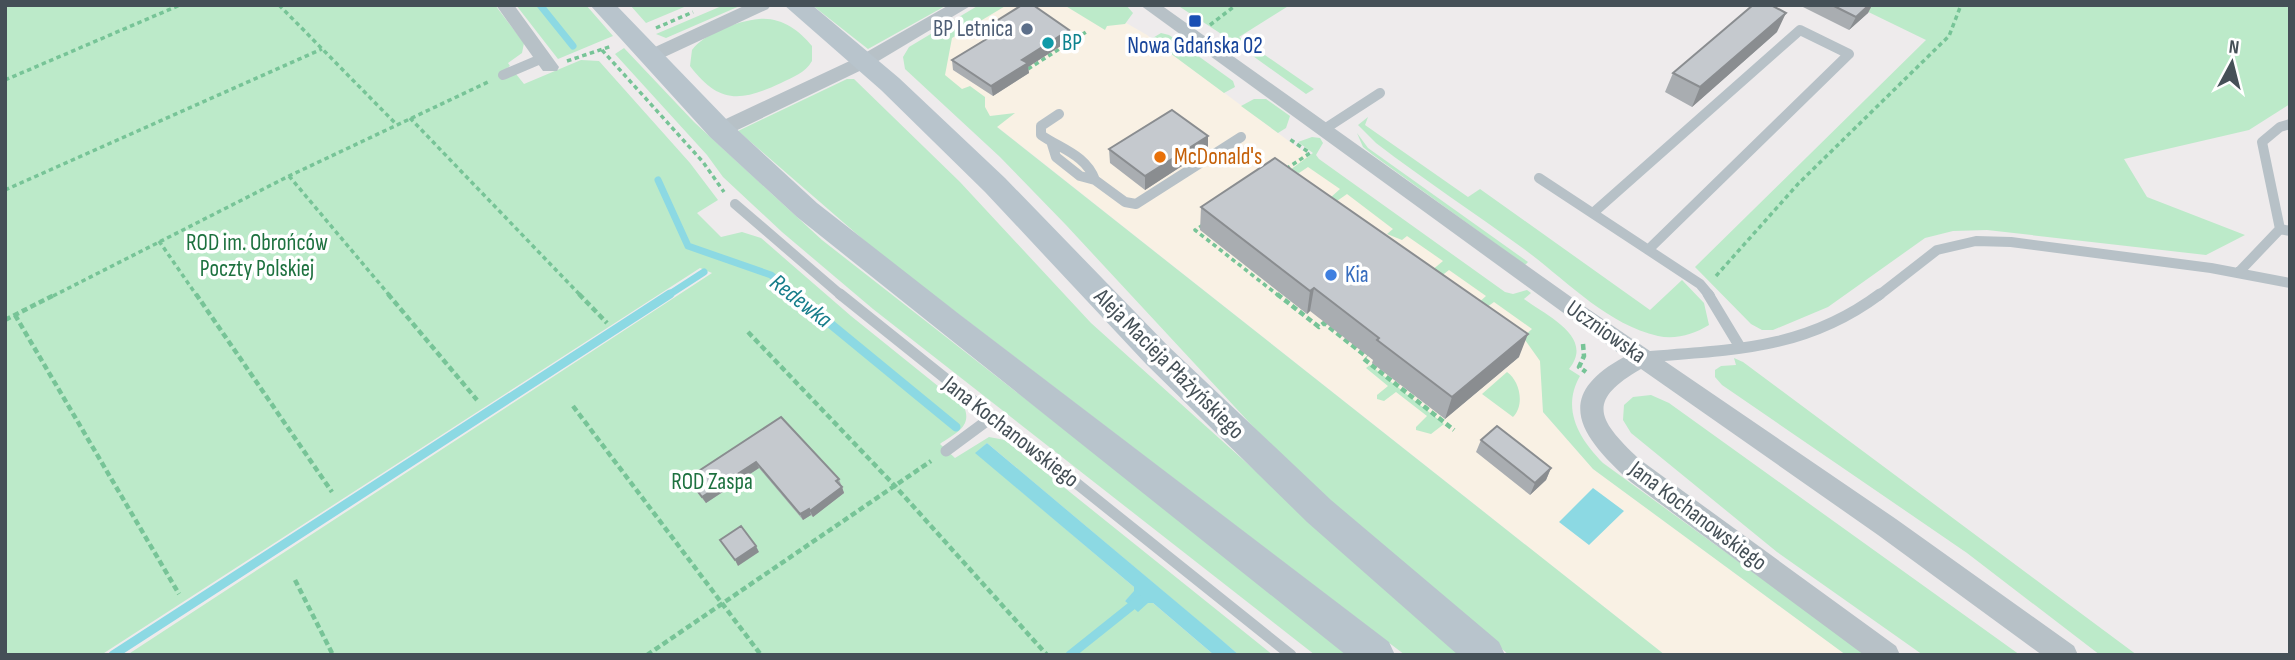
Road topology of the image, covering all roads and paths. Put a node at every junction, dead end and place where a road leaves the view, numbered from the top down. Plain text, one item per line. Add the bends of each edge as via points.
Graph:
1 (180, 5) edge
2 (279, 5) edge
3 (505, 5) edge
4 (602, 5) edge
5 (762, 5) edge
6 (796, 5) edge
7 (963, 5) edge
8 (1149, 5) edge
9 (1236, 5) edge
10 (1961, 5) edge
11 (698, 10) dead end
12 (1204, 29) dead end
13 (652, 30) dead end
14 (1086, 32) dead end
15 (620, 43) dead end
16 (322, 49) junction
17 (602, 50) junction
18 (649, 57) junction
19 (547, 62) junction
20 (863, 62) junction
21 (1028, 69) edge
22 (503, 75) joint
23 (5, 80) edge
24 (1380, 93) dead end
25 (1059, 114) dead end
26 (410, 118) junction
27 (396, 124) junction
28 (2290, 124) edge
29 (720, 130) junction
30 (1324, 130) junction
31 (1241, 137) dead end
32 (1288, 138) dead end
33 (1279, 173) edge
34 (289, 176) junction
35 (1539, 178) dead end
36 (5, 190) edge
37 (735, 204) joint
38 (1593, 213) junction
39 (1206, 223) edge
40 (2285, 230) edge
41 (159, 241) junction
42 (1650, 249) junction
43 (2238, 272) junction
44 (2290, 283) edge
45 (1710, 293) junction
46 (15, 315) junction
47 (5, 320) edge
48 (607, 323) dead end
49 (748, 332) dead end
50 (1580, 338) dead end
51 (1740, 346) junction
52 (1643, 357) junction
53 (1603, 381) junction
54 (477, 400) dead end
55 (573, 406) dead end
56 (992, 417) junction
57 (1454, 430) dead end
58 (946, 451) joint
59 (895, 486) junction
60 (332, 492) dead end
61 (295, 580) dead end
62 (179, 594) dead end
63 (722, 604) junction
64 (333, 655) edge
65 (647, 655) edge
66 (761, 655) edge
67 (1047, 655) edge
68 (1291, 655) edge
69 (1376, 655) edge
70 (1486, 655) edge
71 (1886, 655) edge
72 (2064, 655) edge

1 - 23 path
2 - 16 path
3 - 19 street
4 - 18 main road
5 - 18 street
6 - 20 main road, Aleja Macieja Płażyńskiego
7 - 20 street
8 - 30 street, Uczniowska
9 - 12 path
10 - 45 path via 1949,36 1798,184 1714,278
11 - 13 path
14 - 21 path
15 - 17 path
16 - 27 path
16 - 36 path
17 - 19 path
17 - 37 path
18 - 29 main road
19 - 22 lane
20 - 29 street
20 - 70 main road, Aleja Macieja Płażyńskiego via 995,185 1212,410 1319,511
22 - 26 path
24 - 30 lane
25 - 31 lane via 1041,126 1041,135 1052,144 1056,158 1125,202 1141,203
26 - 27 path
26 - 48 path
27 - 34 path
28 - 40 lane via 2262,142
29 - 69 main road via 807,210 948,323
30 - 52 street, Uczniowska
32 - 33 path via 1310,153
34 - 41 path
34 - 54 path
35 - 38 lane
37 - 56 lane, Jana Kochanowskiego
38 - 42 lane
38 - 42 lane via 1800,30 1849,54
39 - 57 path via 1195,230 1319,327 1324,323
40 - 43 lane
41 - 46 path
41 - 60 path
42 - 45 lane
43 - 44 lane
43 - 51 lane via 2011,242 1961,243 1941,249 1828,327 1804,336
45 - 51 lane
46 - 47 path
46 - 62 path
49 - 59 path
50 - 53 path via 1584,356 1579,367
51 - 52 lane
52 - 53 street
52 - 72 street, Uczniowska
53 - 71 street, Jana Kochanowskiego via 1592,403 1593,417 1614,452
55 - 63 path
56 - 58 lane
56 - 68 lane, Jana Kochanowskiego
58 - 59 path
59 - 63 path
59 - 67 path
61 - 64 path
63 - 65 path
63 - 66 path

